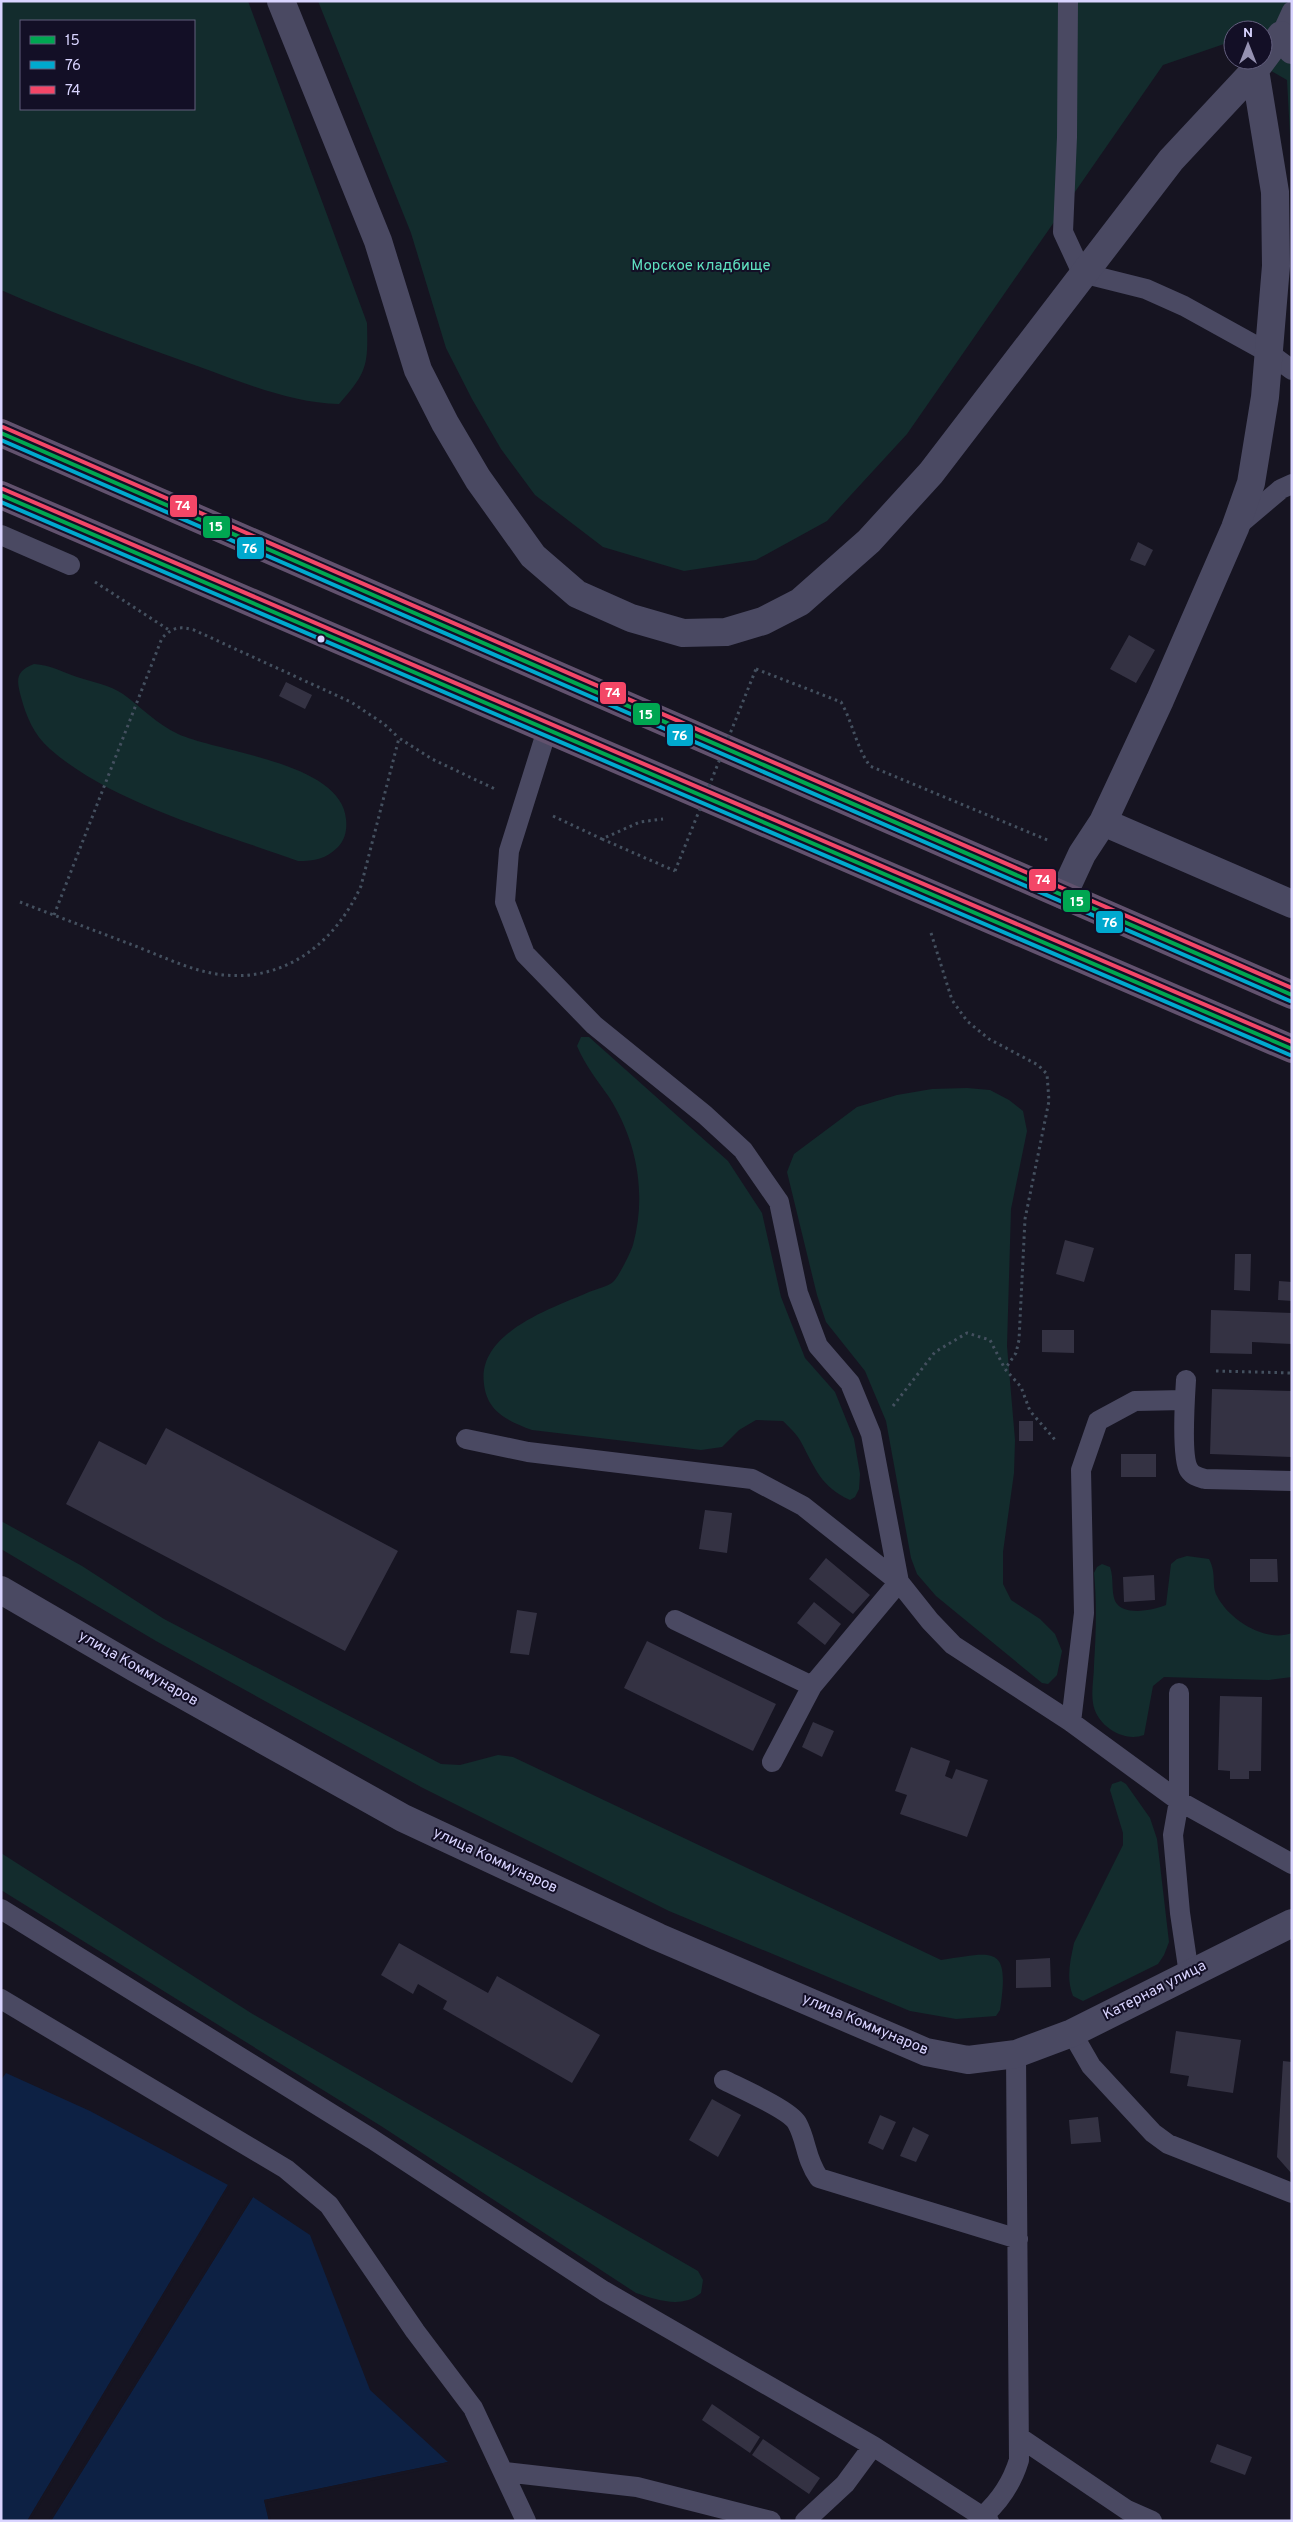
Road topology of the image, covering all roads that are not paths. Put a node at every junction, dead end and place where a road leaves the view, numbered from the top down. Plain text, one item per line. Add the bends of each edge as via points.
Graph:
1 (281, 1) edge
2 (1068, 1) edge
3 (1289, 33) edge
4 (1273, 50) edge
5 (1255, 70) joint
6 (1283, 191) edge
7 (1082, 273) junction
8 (1269, 353) junction
9 (1292, 370) edge
10 (1, 433) edge
11 (1292, 484) edge
12 (1, 495) edge
13 (1235, 528) junction
14 (1, 535) edge
15 (70, 566) road end
16 (547, 730) junction
17 (1103, 822) junction
18 (1063, 895) junction
19 (1292, 904) edge
20 (1292, 995) edge
21 (1292, 1049) edge
22 (1186, 1380) road end
23 (1184, 1400) junction
24 (466, 1439) dead end
25 (1292, 1482) edge
26 (899, 1582) junction
27 (1, 1590) edge
28 (676, 1620) dead end
29 (812, 1686) junction
30 (1180, 1693) dead end
31 (1071, 1722) junction
32 (772, 1762) dead end
33 (1179, 1801) junction
34 (1292, 1864) edge
35 (1, 1909) edge
36 (1292, 1923) edge
37 (1189, 1974) junction
38 (1, 1999) edge
39 (1072, 2033) junction
40 (1016, 2054) junction
41 (724, 2080) dead end
42 (1292, 2193) edge
43 (1018, 2239) junction
44 (1019, 2437) junction
45 (873, 2446) junction
46 (505, 2472) junction
47 (986, 2518) edge
48 (526, 2521) edge
49 (770, 2521) edge
50 (805, 2521) edge
51 (1152, 2521) edge

1 - 7 street via 378,241 418,370 445,423 507,522 533,556 577,594 631,618 683,633 726,632 763,621 800,602 868,541 931,473
2 - 7 lane via 1063,232
3 - 4 street
5 - 6 street
5 - 7 street via 1171,160
6 - 8 street
7 - 8 lane via 1146,289
8 - 9 lane
8 - 13 street via 1251,483
10 - 18 highway
11 - 13 lane via 1281,489
12 - 16 highway
13 - 17 street
14 - 15 lane
16 - 21 highway
16 - 26 lane via 509,851 505,902 525,954 594,1025 743,1150 779,1202 798,1293 818,1346 850,1383 872,1434
17 - 18 street via 1082,854
17 - 19 street
18 - 20 highway
22 - 23 lane
23 - 25 lane via 1185,1455 1187,1468 1194,1476
23 - 31 lane via 1135,1401 1098,1421 1081,1470 1084,1613
24 - 26 lane via 528,1452 752,1479 802,1506
26 - 29 lane
26 - 31 lane via 953,1645
27 - 40 street, улица Коммунаров via 403,1818 649,1933 926,2052 968,2060
28 - 29 lane
29 - 32 lane
30 - 33 lane
31 - 33 lane
33 - 34 lane
33 - 37 lane via 1173,1835
35 - 45 lane via 372,2139 604,2291
36 - 37 street, Катерная улица
37 - 39 street, Катерная улица
38 - 46 lane via 286,2169 329,2205 415,2331 473,2408
39 - 40 street, Катерная улица
39 - 42 lane via 1091,2066 1153,2133 1168,2144
40 - 43 lane
41 - 43 lane via 784,2111 797,2123 810,2164 819,2178
43 - 44 lane
44 - 47 lane via 1019,2460 1014,2478
44 - 51 lane via 1127,2510
45 - 47 lane
45 - 50 lane via 845,2484
46 - 48 lane
46 - 49 lane via 637,2487

